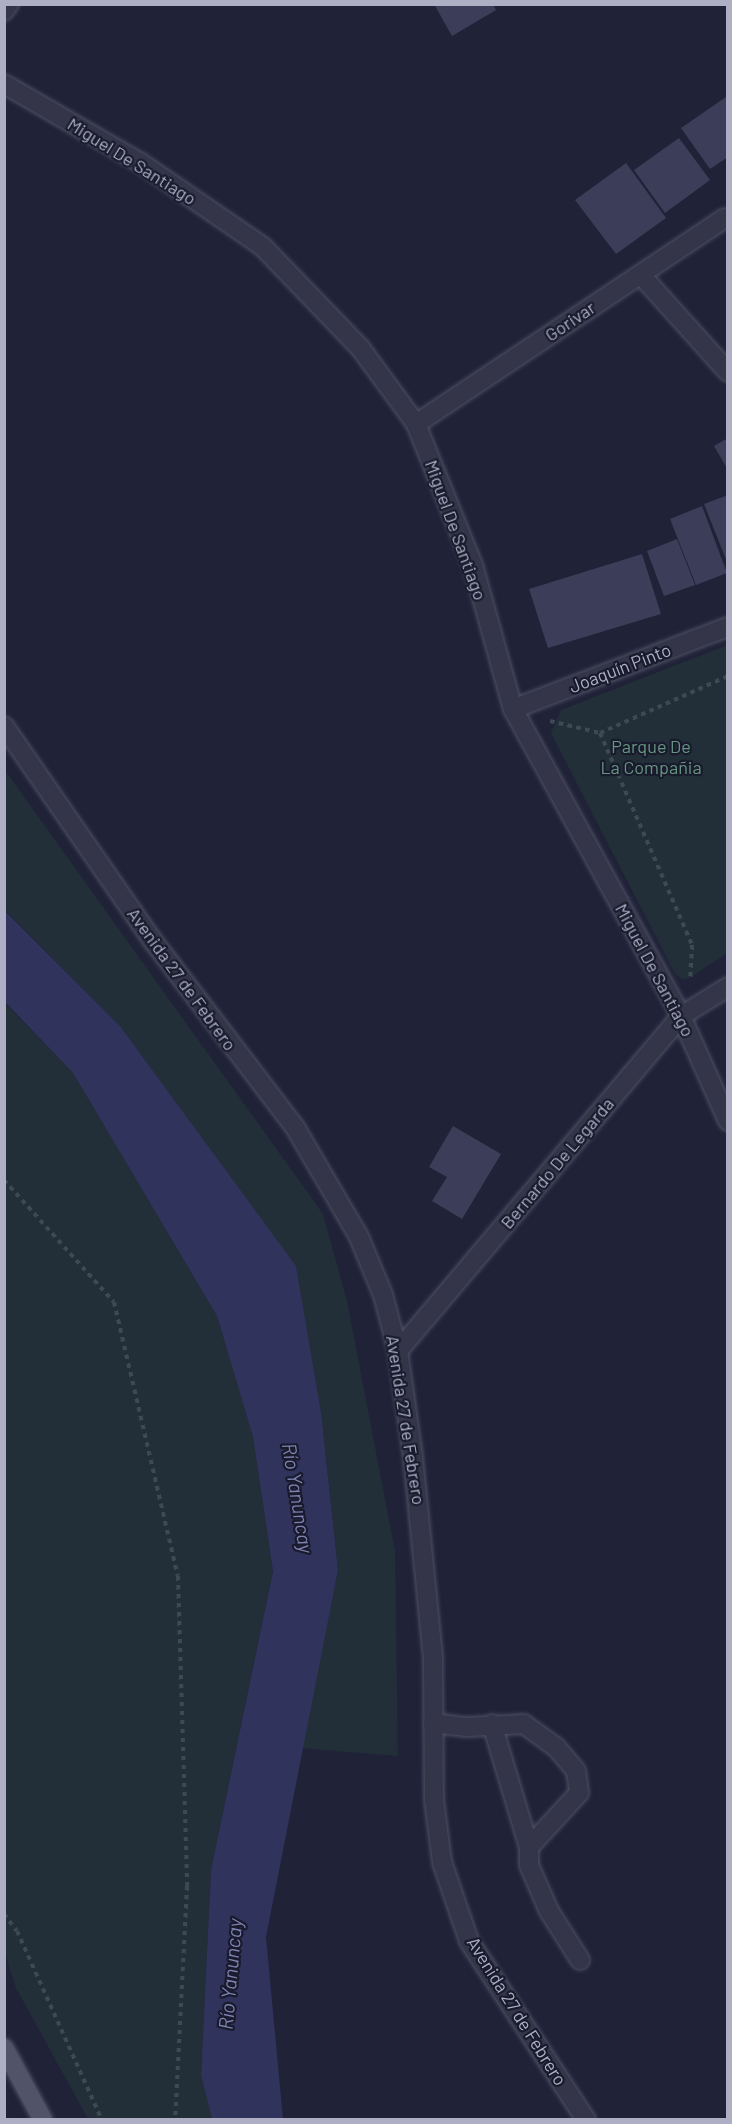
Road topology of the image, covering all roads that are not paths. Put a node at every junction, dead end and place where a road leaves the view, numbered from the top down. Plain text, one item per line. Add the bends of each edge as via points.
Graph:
1 (9, 4) edge
2 (4, 11) edge
3 (4, 84) edge
4 (725, 218) dead end
5 (641, 274) junction
6 (728, 372) edge
7 (416, 424) junction
8 (728, 627) edge
9 (513, 709) junction
10 (4, 726) edge
11 (728, 987) edge
12 (681, 1016) junction
13 (728, 1121) edge
14 (398, 1352) junction
15 (434, 1723) junction
16 (492, 1724) junction
17 (529, 1847) junction
18 (580, 1960) dead end
19 (4, 2049) edge
20 (43, 2120) edge
21 (586, 2120) edge

1 - 2 street
3 - 7 street, Miguel De Santiago via 141,163 263,247 361,350
4 - 5 street, Gorivar
5 - 6 street
5 - 7 street, Gorivar
7 - 9 street, Miguel De Santiago via 473,564
8 - 9 street, Joaquín Pinto
9 - 12 street, Miguel De Santiago
10 - 14 street, Avenida 27 de Febrero via 153,940 296,1129 359,1237 383,1295
11 - 12 street, Bernardo De Legarda
12 - 13 street, Miguel De Santiago
12 - 14 street, Bernardo De Legarda
14 - 15 street, Avenida 27 de Febrero via 425,1556
15 - 16 street via 467,1727
15 - 21 street, Avenida 27 de Febrero via 434,1800 442,1862 469,1941
16 - 17 street
16 - 17 street via 524,1724 536,1730 576,1771 579,1793
17 - 18 street via 529,1865 549,1911
19 - 20 main road

